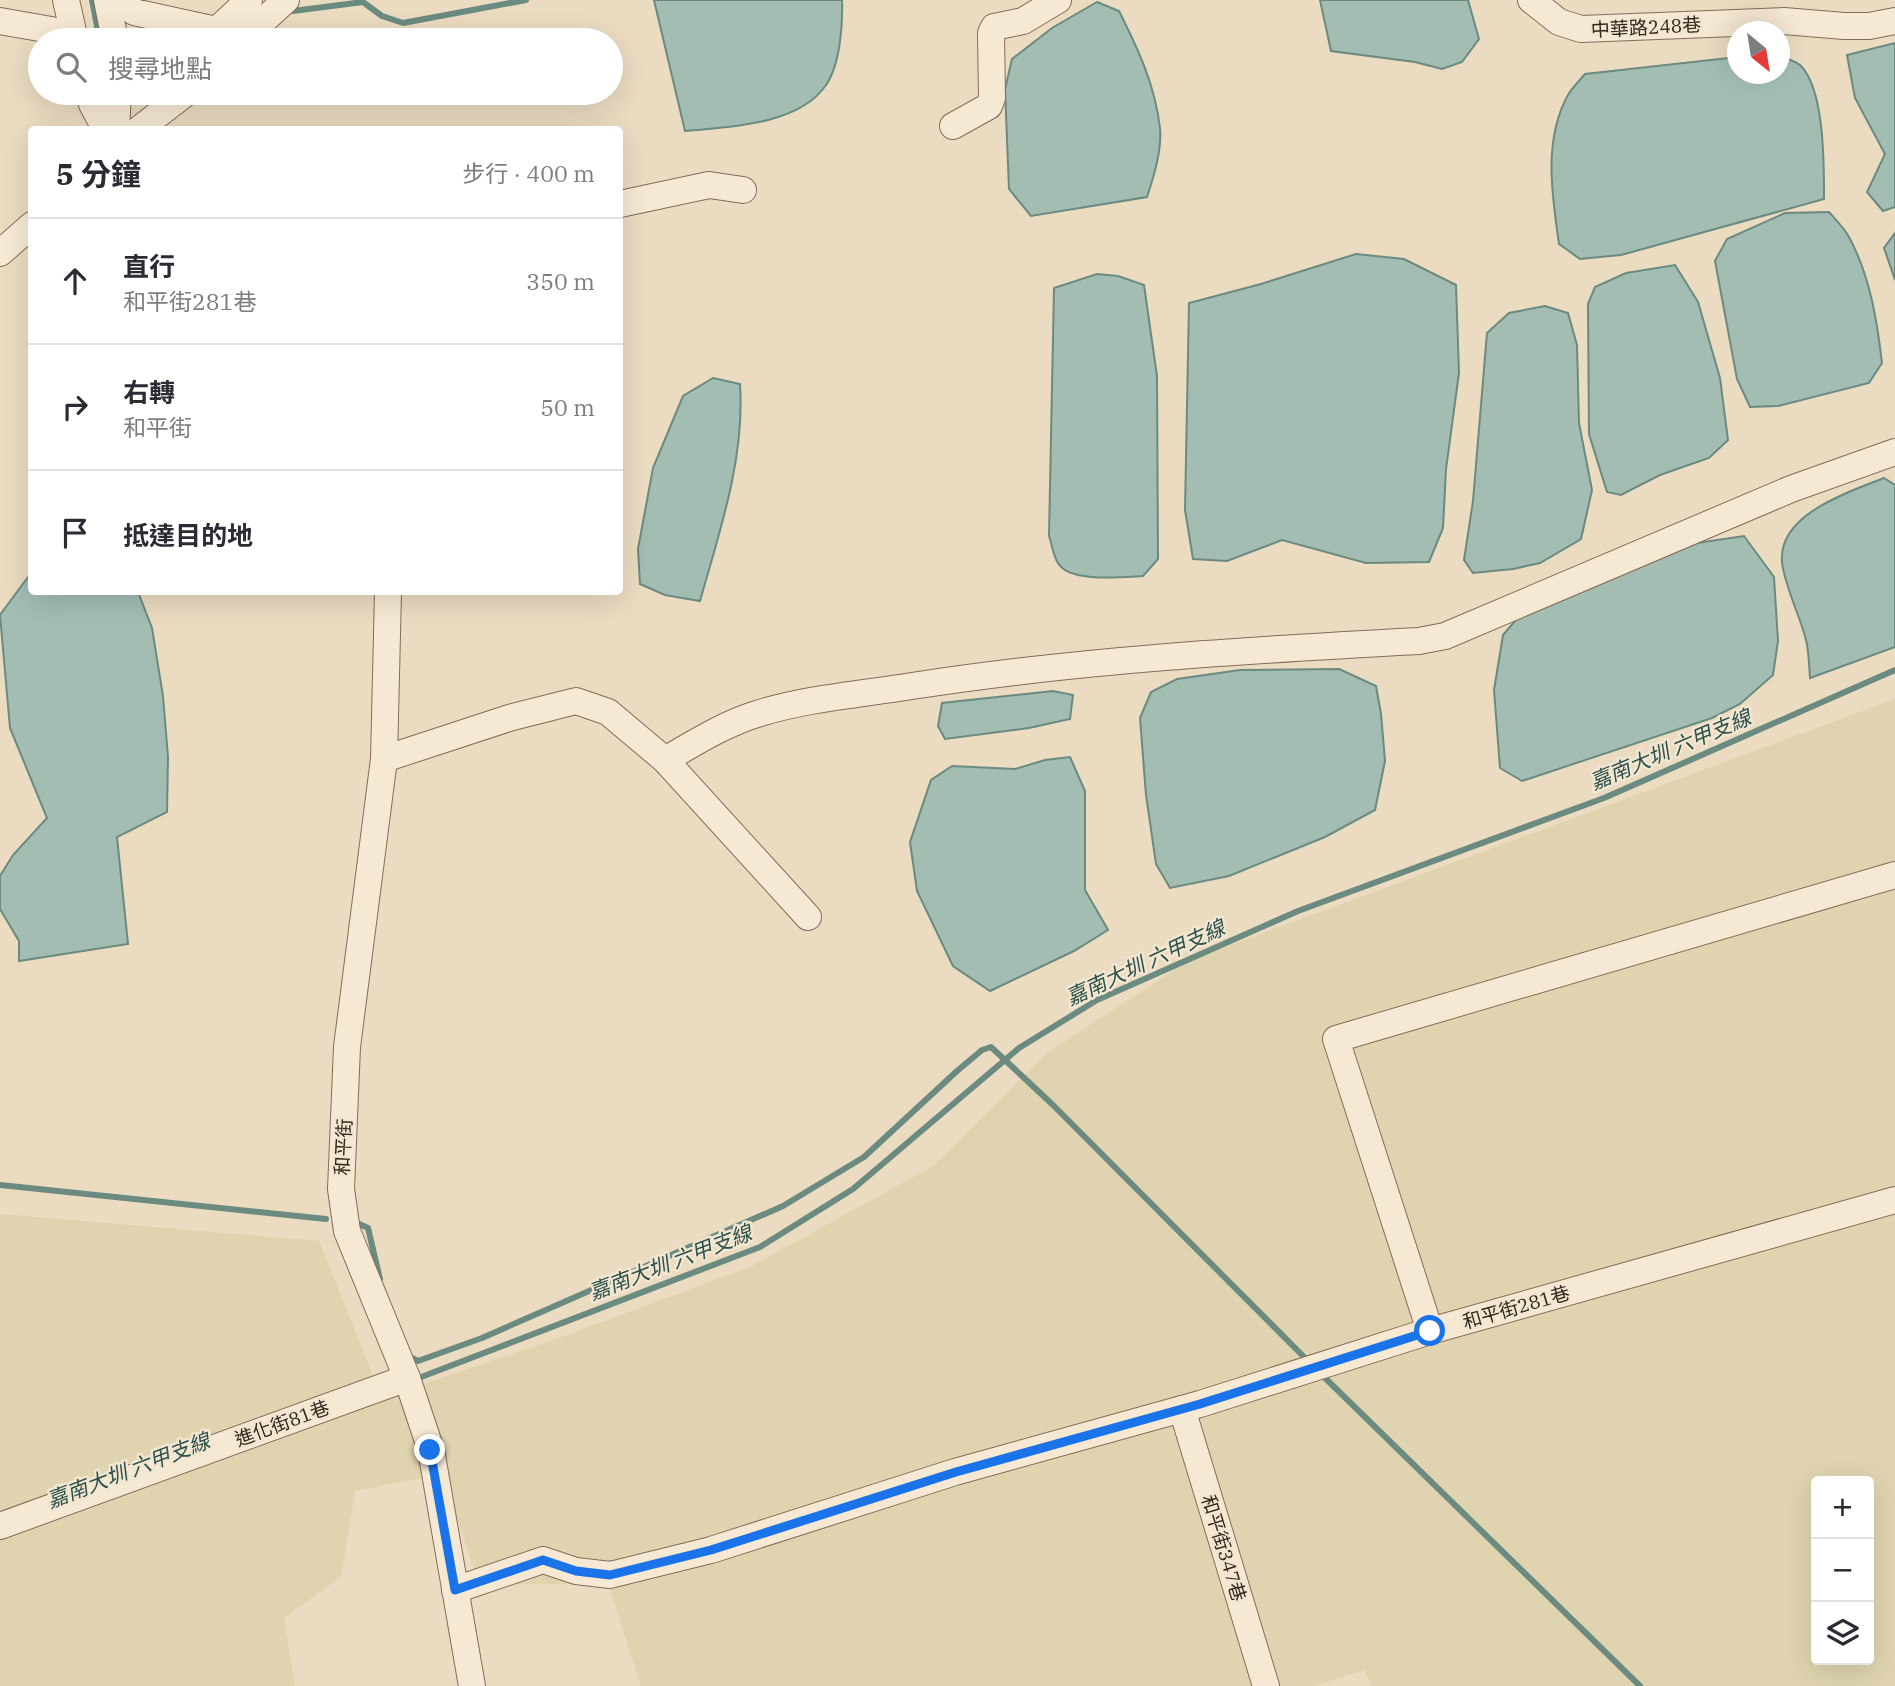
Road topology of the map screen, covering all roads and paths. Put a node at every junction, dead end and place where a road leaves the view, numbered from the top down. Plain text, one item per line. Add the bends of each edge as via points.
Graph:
1 (66, 0) edge
2 (107, 0) edge
3 (123, 0) edge
4 (248, 0) edge
5 (286, 0) edge
6 (1058, 0) edge
7 (1531, 0) edge
8 (0, 21) edge
9 (1895, 21) edge
10 (40, 28) edge
11 (72, 28) edge
12 (113, 28) edge
13 (188, 28) edge
14 (218, 28) edge
15 (255, 28) edge
16 (93, 105) edge
17 (117, 105) edge
18 (149, 105) edge
19 (170, 105) edge
20 (104, 126) edge
21 (116, 126) edge
22 (132, 126) edge
23 (143, 126) edge
24 (953, 126) dead end
25 (743, 190) dead end
26 (623, 203) edge
27 (28, 228) edge
28 (0, 253) edge
29 (1895, 452) edge
30 (388, 595) edge
31 (384, 759) junction
32 (666, 760) junction
33 (1895, 876) edge
34 (808, 917) dead end
35 (1895, 1200) edge
36 (1430, 1331) junction
37 (407, 1378) junction
38 (1182, 1409) junction
39 (0, 1526) edge
40 (455, 1590) junction
41 (472, 1686) edge
42 (1266, 1686) edge

1 - 11 street
2 - 12 street
3 - 13 street via 134,12
4 - 14 street
5 - 15 street
6 - 24 street via 1023,22 994,27 989,106
7 - 9 street, 中華路248巷 via 1559,22 1581,29 1784,21 1870,26
8 - 10 street
16 - 20 street
17 - 21 street
18 - 22 street
19 - 23 street
25 - 26 street via 709,185
27 - 28 street
29 - 32 street via 1791,488 1444,636 984,674 761,712 726,725
30 - 31 street, 和平街
31 - 32 street via 576,701 608,712
31 - 37 street, 和平街 via 347,1047 341,1189 347,1231
32 - 34 street
33 - 36 street via 1336,1039
35 - 36 street, 和平街281巷
36 - 38 street, 和平街281巷
37 - 39 street, 進化街81巷
37 - 40 street, 和平街 via 430,1450
38 - 40 street, 和平街281巷 via 956,1472 711,1550 610,1575 576,1571 543,1560
38 - 42 street, 和平街347巷
40 - 41 street, 和平街

